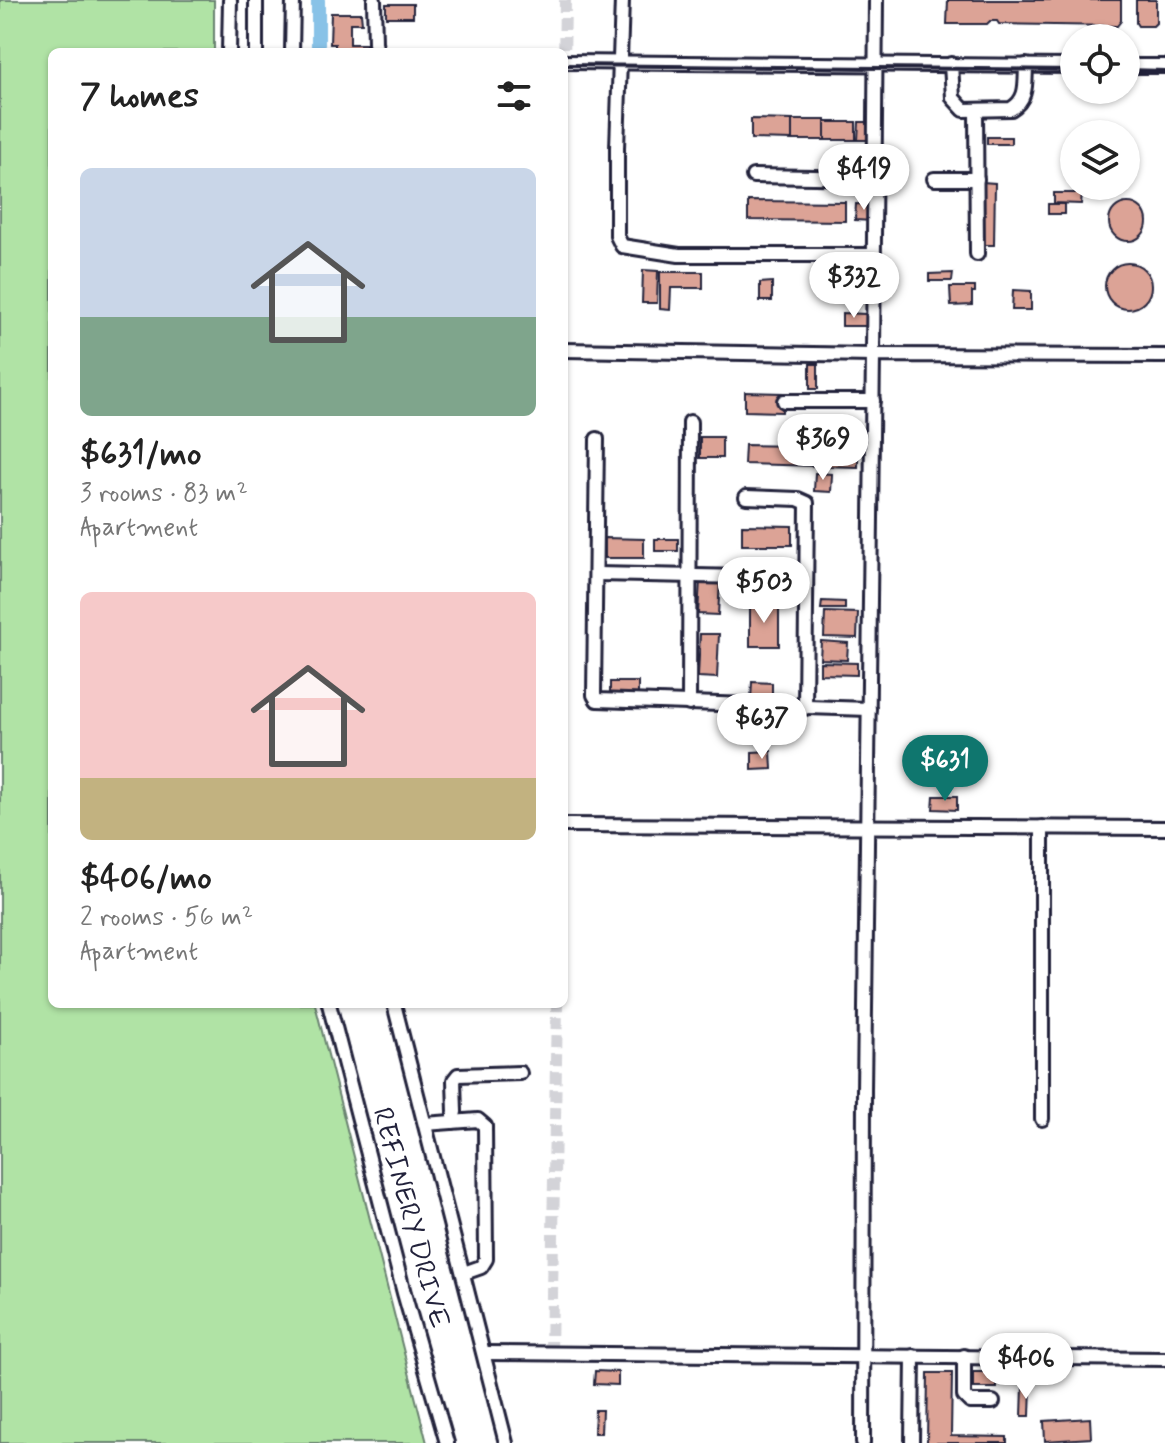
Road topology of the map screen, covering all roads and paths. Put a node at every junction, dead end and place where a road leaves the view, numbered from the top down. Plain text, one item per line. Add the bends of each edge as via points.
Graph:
1 (230, 0) edge
2 (256, 0) edge
3 (293, 0) edge
4 (374, 0) edge
5 (622, 0) edge
6 (876, 0) edge
7 (229, 48) edge
8 (256, 48) edge
9 (292, 48) edge
10 (376, 48) edge
11 (621, 61) junction
12 (568, 62) edge
13 (875, 64) junction
14 (951, 64) junction
15 (1026, 65) junction
16 (1060, 66) edge
17 (1140, 66) edge
18 (1165, 66) edge
19 (976, 110) junction
20 (753, 176) dead end
21 (875, 178) junction
22 (934, 179) dead end
23 (977, 179) junction
24 (977, 254) dead end
25 (874, 255) junction
26 (568, 350) edge
27 (873, 355) junction
28 (1165, 356) edge
29 (784, 401) dead end
30 (873, 401) junction
31 (690, 422) dead end
32 (597, 439) dead end
33 (746, 497) dead end
34 (597, 574) junction
35 (806, 575) junction
36 (690, 576) junction
37 (689, 704) junction
38 (805, 708) junction
39 (869, 709) junction
40 (568, 825) edge
41 (868, 825) junction
42 (1042, 827) junction
43 (1165, 828) edge
44 (330, 1008) edge
45 (395, 1008) edge
46 (520, 1073) dead end
47 (1042, 1119) dead end
48 (452, 1122) junction
49 (425, 1124) junction
50 (464, 1273) junction
51 (485, 1353) junction
52 (861, 1356) junction
53 (913, 1356) junction
54 (964, 1356) junction
55 (1165, 1359) edge
56 (993, 1402) dead end
57 (447, 1443) edge
58 (506, 1443) edge
59 (863, 1443) edge
60 (912, 1443) edge

1 - 7 street
2 - 8 street
3 - 9 street
4 - 10 street
5 - 11 street
6 - 13 street
11 - 12 street
11 - 13 street
11 - 25 street via 617,236 622,246 679,255
13 - 14 street
13 - 21 street
14 - 15 street
14 - 19 street via 955,103
15 - 16 street
15 - 19 street via 1021,103 1011,109
17 - 18 street
19 - 23 street
20 - 21 street
21 - 25 street
22 - 23 street
23 - 24 street
25 - 27 street
26 - 27 street
27 - 28 street
27 - 30 street
29 - 30 street
30 - 39 street
31 - 36 street
32 - 34 street
33 - 35 street via 805,501
34 - 36 street
34 - 37 street via 595,698
35 - 36 street
35 - 38 street
36 - 37 street
37 - 38 street
38 - 39 street
39 - 41 street
40 - 41 street
41 - 42 street
41 - 52 street
42 - 43 street
42 - 47 street
44 - 57 street, REFINERY DRIVE
45 - 49 street
46 - 48 street via 458,1075
48 - 49 street
48 - 50 street via 481,1120 486,1133 486,1259 481,1267
49 - 50 street
50 - 51 street
51 - 52 street
51 - 58 street
52 - 53 street
52 - 59 street
53 - 54 street
53 - 60 street
54 - 55 street
54 - 56 street via 964,1396 970,1402

